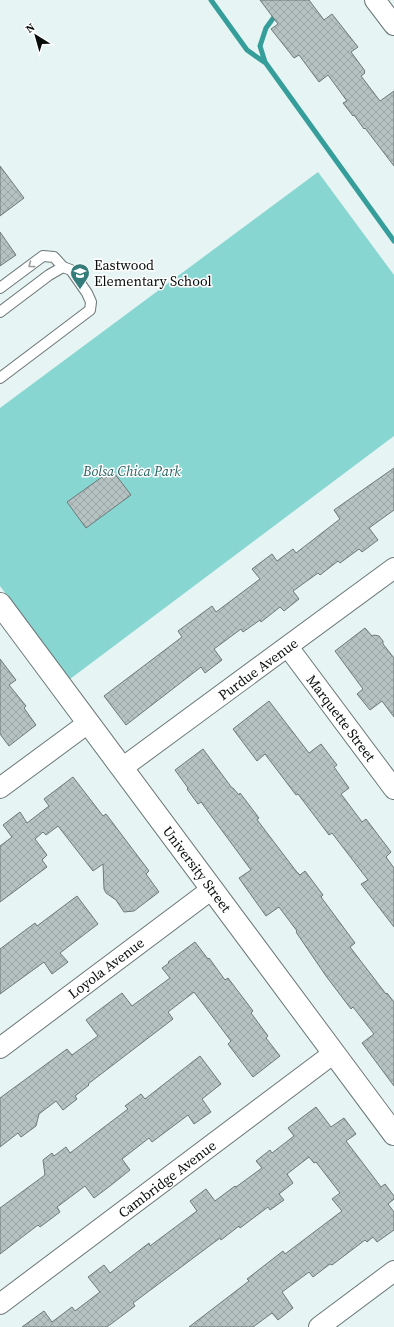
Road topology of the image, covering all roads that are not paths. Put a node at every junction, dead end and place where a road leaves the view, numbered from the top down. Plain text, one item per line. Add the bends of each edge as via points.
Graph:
1 (375, 0) edge
2 (394, 25) edge
3 (63, 266) junction
4 (0, 288) edge
5 (0, 312) edge
6 (0, 378) edge
7 (394, 568) edge
8 (0, 604) edge
9 (288, 647) junction
10 (88, 722) junction
11 (122, 768) junction
12 (0, 788) edge
13 (394, 789) edge
14 (212, 889) junction
15 (0, 1048) edge
16 (334, 1053) junction
17 (394, 1134) edge
18 (394, 1271) edge
19 (0, 1304) edge
20 (319, 1327) edge

1 - 2 street
3 -> 4 lane via 54,257 43,256
3 - 5 lane
3 - 6 lane via 71,270 87,293 91,302 90,310
7 - 9 street, Purdue Avenue
8 - 10 street, University Street
9 - 11 street, Purdue Avenue
9 - 13 street, Marquette Street
10 - 11 street, University Street
10 - 12 street
11 - 14 street, University Street
14 - 15 street, Loyola Avenue
14 - 16 street, University Street
16 - 17 street, University Street
16 - 19 street, Cambridge Avenue
18 - 20 street

